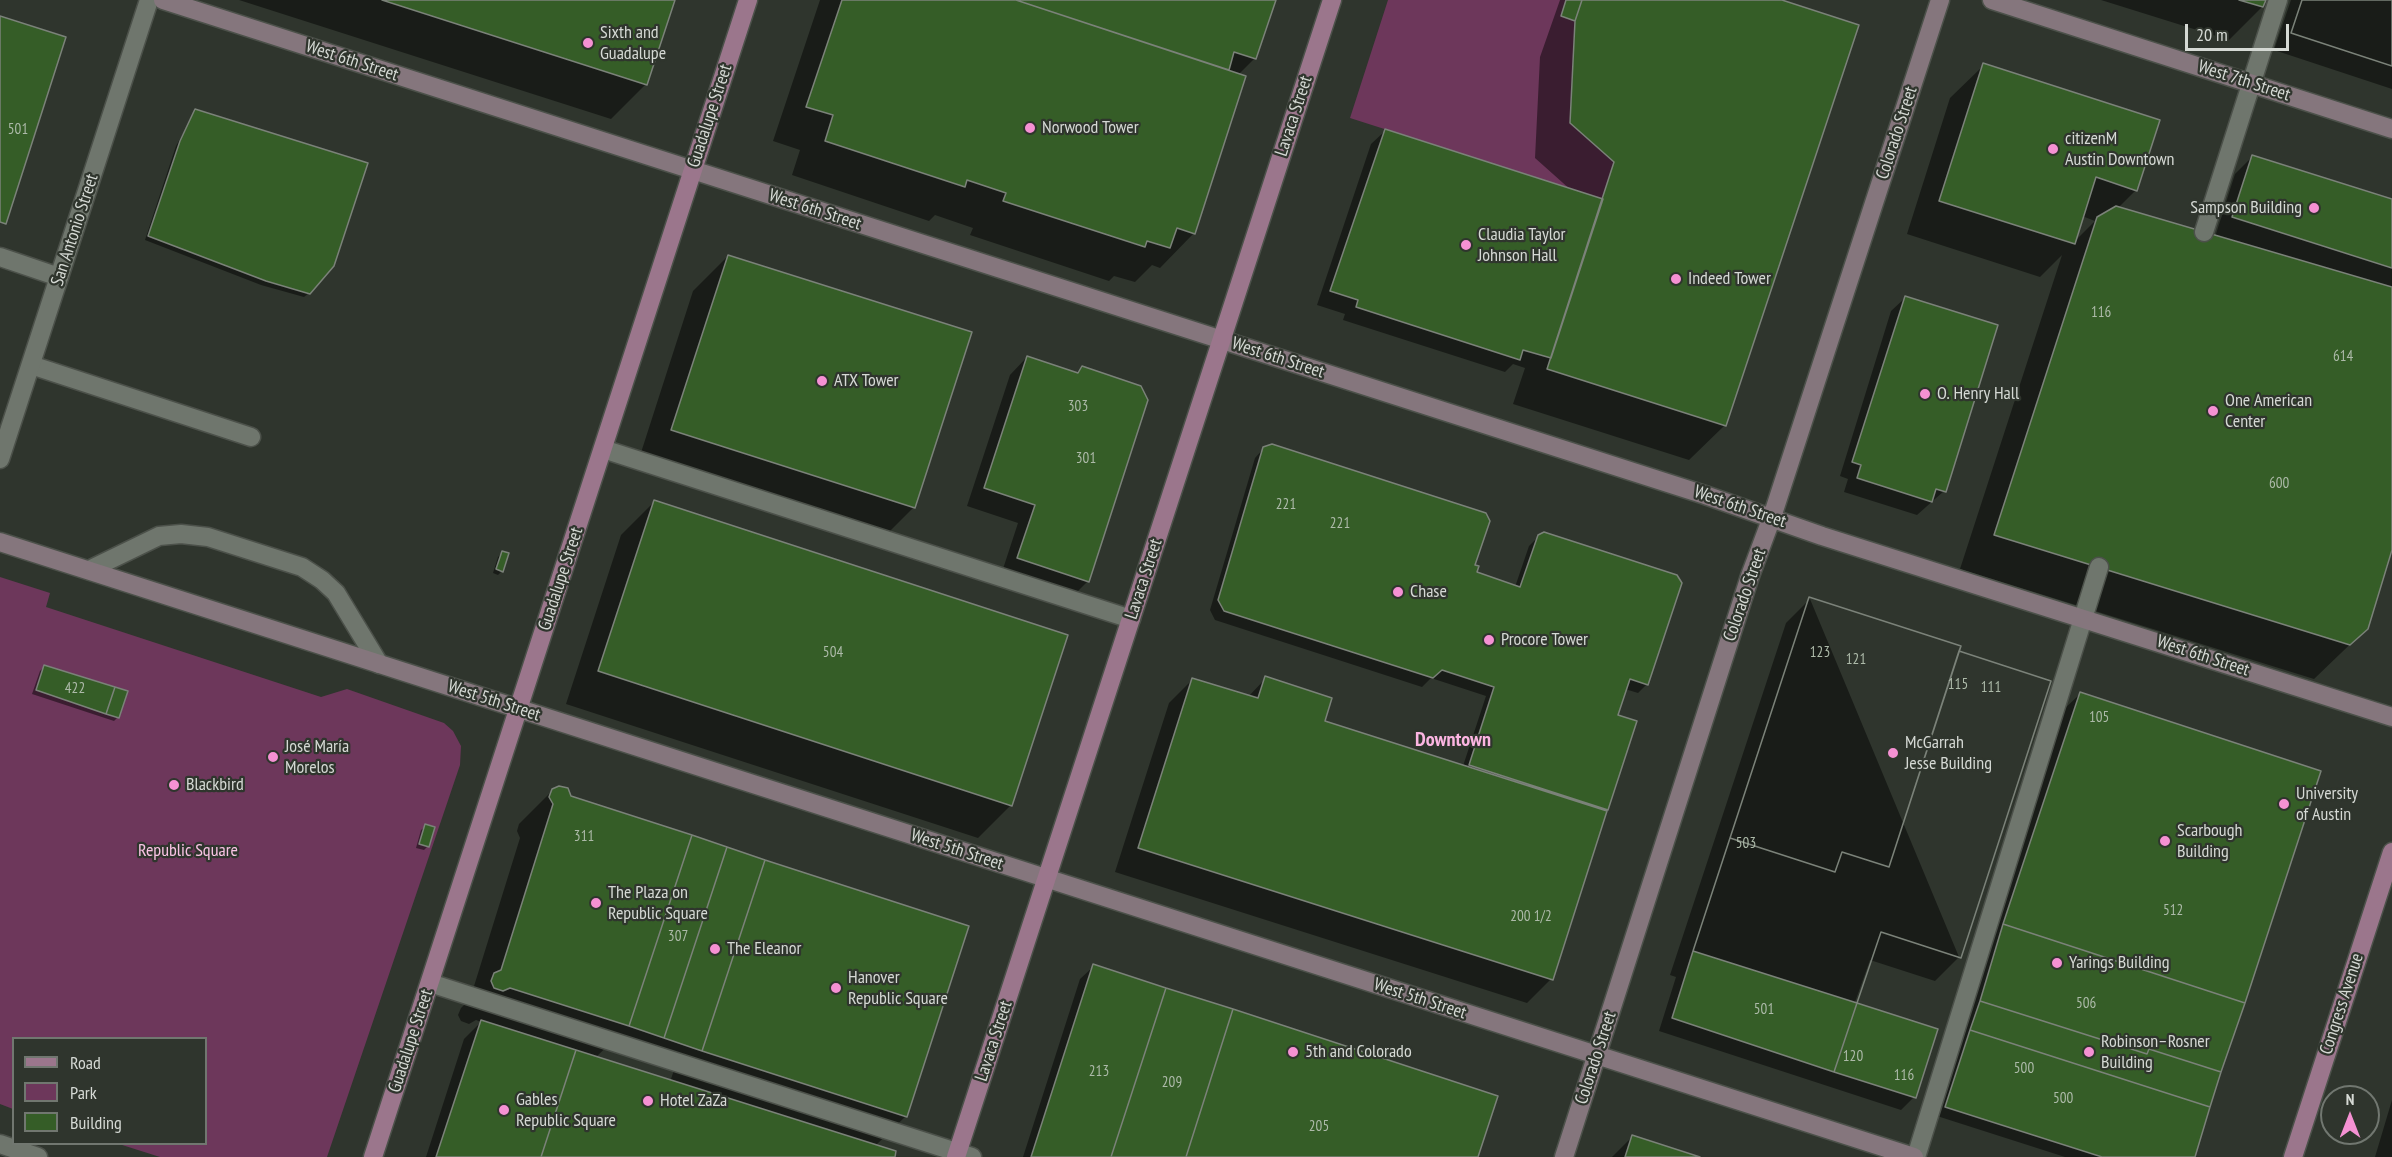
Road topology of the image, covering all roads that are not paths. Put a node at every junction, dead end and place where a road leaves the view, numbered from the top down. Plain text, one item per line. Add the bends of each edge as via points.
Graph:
1 (149, 0) edge
2 (163, 0) edge
3 (748, 0) edge
4 (1332, 0) edge
5 (1940, 0) edge
6 (1992, 0) edge
7 (2278, 0) edge
8 (2250, 84) junction
9 (2392, 129) edge
10 (693, 171) junction
11 (2204, 232) dead end
12 (0, 257) edge
13 (59, 277) junction
14 (1221, 340) junction
15 (31, 365) junction
16 (251, 437) dead end
17 (603, 449) junction
18 (0, 459) edge
19 (1772, 518) junction
20 (0, 542) edge
21 (2099, 567) dead end
22 (89, 570) junction
23 (2084, 618) junction
24 (1131, 619) junction
25 (379, 664) junction
26 (519, 709) junction
27 (2392, 717) edge
28 (2392, 852) edge
29 (1047, 878) junction
30 (430, 983) junction
31 (1597, 1055) junction
32 (0, 1144) edge
33 (962, 1155) edge
34 (38, 1157) edge
35 (373, 1157) edge
36 (1564, 1157) edge
37 (1915, 1157) edge
38 (2293, 1157) edge

1 - 13 street, San Antonio Street
2 - 10 main road, West 6th Street
3 - 10 main road, Guadalupe Street
4 - 14 main road, Lavaca Street
5 - 19 main road, Colorado Street
6 - 8 main road, West 7th Street
7 - 8 street
8 - 9 main road, West 7th Street
8 - 11 street
10 - 14 main road, West 6th Street
10 - 17 main road, Guadalupe Street
12 - 13 street
13 - 15 street, San Antonio Street
14 - 19 main road, West 6th Street
14 - 24 main road, Lavaca Street
15 - 16 street
15 - 18 street, San Antonio Street
17 - 24 street
17 - 26 main road, Guadalupe Street
19 - 23 main road, West 6th Street
19 - 31 main road, Colorado Street
20 - 22 main road, West 5th Street
21 - 23 street
22 - 25 main road, West 5th Street
22 - 25 street via 159,536 181,534 208,537 281,560 302,567 336,593
23 - 27 main road, West 6th Street
23 - 37 street
24 - 29 main road, Lavaca Street
25 - 26 main road, West 5th Street
26 - 29 main road, West 5th Street
26 - 30 main road, Guadalupe Street
28 - 38 main road, Congress Avenue
29 - 31 main road, West 5th Street
29 - 33 main road, Lavaca Street
30 - 33 street
30 - 35 main road, Guadalupe Street
31 - 36 main road, Colorado Street
31 - 37 main road, West 5th Street
32 - 34 street

